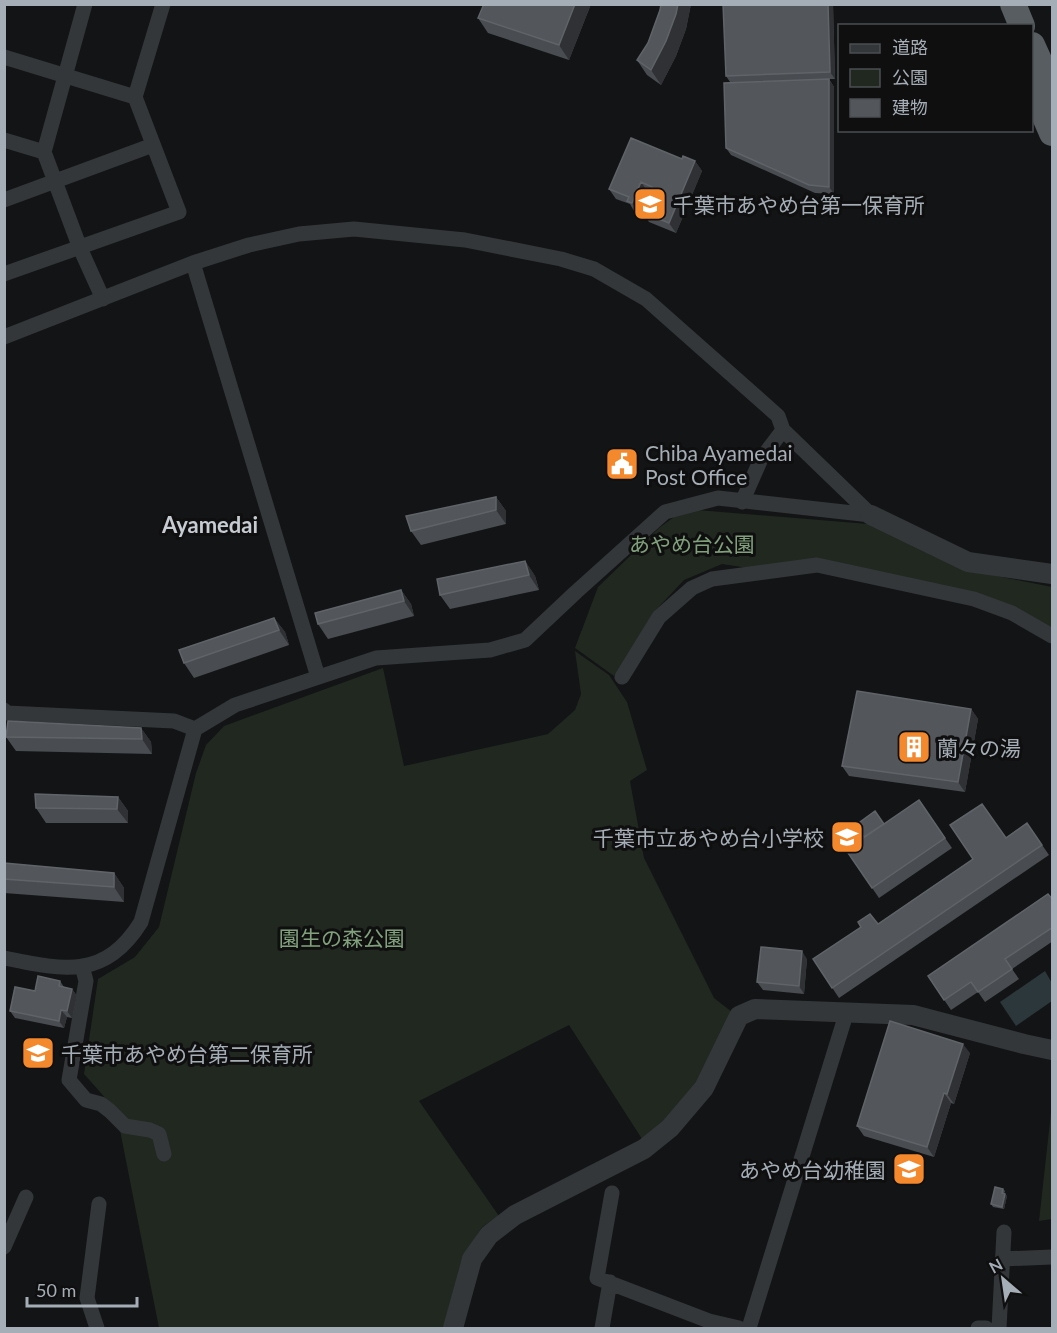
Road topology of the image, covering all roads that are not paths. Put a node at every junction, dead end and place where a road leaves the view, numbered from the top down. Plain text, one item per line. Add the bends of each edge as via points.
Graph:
1 (85, 4) edge
2 (163, 4) edge
3 (994, 4) edge
4 (1013, 4) edge
5 (1003, 24) edge
6 (1022, 24) edge
7 (1033, 47) edge
8 (4, 57) edge
9 (66, 75) junction
10 (1033, 89) edge
11 (1053, 89) edge
12 (135, 97) junction
13 (1053, 133) edge
14 (4, 140) edge
15 (153, 145) junction
16 (44, 152) junction
17 (54, 180) junction
18 (4, 200) edge
19 (80, 248) junction
20 (193, 263) junction
21 (4, 274) edge
22 (104, 298) junction
23 (4, 338) edge
24 (783, 430) junction
25 (742, 502) junction
26 (871, 514) junction
27 (1053, 574) edge
28 (1053, 636) edge
29 (318, 677) junction
30 (622, 678) dead end
31 (4, 710) edge
32 (195, 729) junction
33 (4, 958) edge
34 (82, 966) junction
35 (846, 1011) junction
36 (1053, 1050) edge
37 (164, 1154) dead end
38 (612, 1193) dead end
39 (26, 1197) dead end
40 (99, 1204) dead end
41 (1005, 1232) dead end
42 (4, 1247) edge
43 (1053, 1257) edge
44 (1002, 1259) junction
45 (610, 1282) junction
46 (708, 1325) edge
47 (978, 1328) edge
48 (97, 1329) edge
49 (453, 1329) edge
50 (602, 1329) edge
51 (739, 1329) edge
52 (749, 1329) edge
53 (986, 1329) edge
54 (999, 1329) edge

1 - 9 street
2 - 12 street
3 - 5 highway
4 - 6 highway
7 - 11 highway
8 - 9 street
9 - 12 street
9 - 16 street
10 - 13 highway
12 - 15 street
14 - 16 street
15 - 17 street
15 - 19 street via 179,212
16 - 17 street
17 - 18 street
17 - 19 street
19 - 21 street
19 - 22 street
20 - 22 street
20 - 24 street via 299,234 354,229 465,240 561,259 594,269 646,298 778,417
20 - 29 street
22 - 23 street
24 - 25 street via 761,459
24 - 26 street
25 - 26 street
25 - 29 street via 718,498 665,512 525,640 490,650 376,658
26 - 27 street via 968,562
28 - 30 street via 1012,613 974,599 817,565 712,579 692,588 660,617
29 - 32 street via 235,705
31 - 32 street via 174,721
32 - 34 street via 141,922 118,951
33 - 34 street via 64,968
34 - 37 street via 86,981 69,1080 86,1100 101,1104 125,1126 159,1134
35 - 36 street via 913,1015
35 - 49 street via 755,1009 738,1016 704,1088 670,1128 644,1149 515,1215 489,1234 472,1259
35 - 52 street
38 - 45 street via 597,1278
39 - 42 street
40 - 48 street via 87,1298
41 - 44 street
43 - 44 street
44 - 54 street
45 - 46 street
45 - 50 street
46 - 51 street
47 - 53 street

